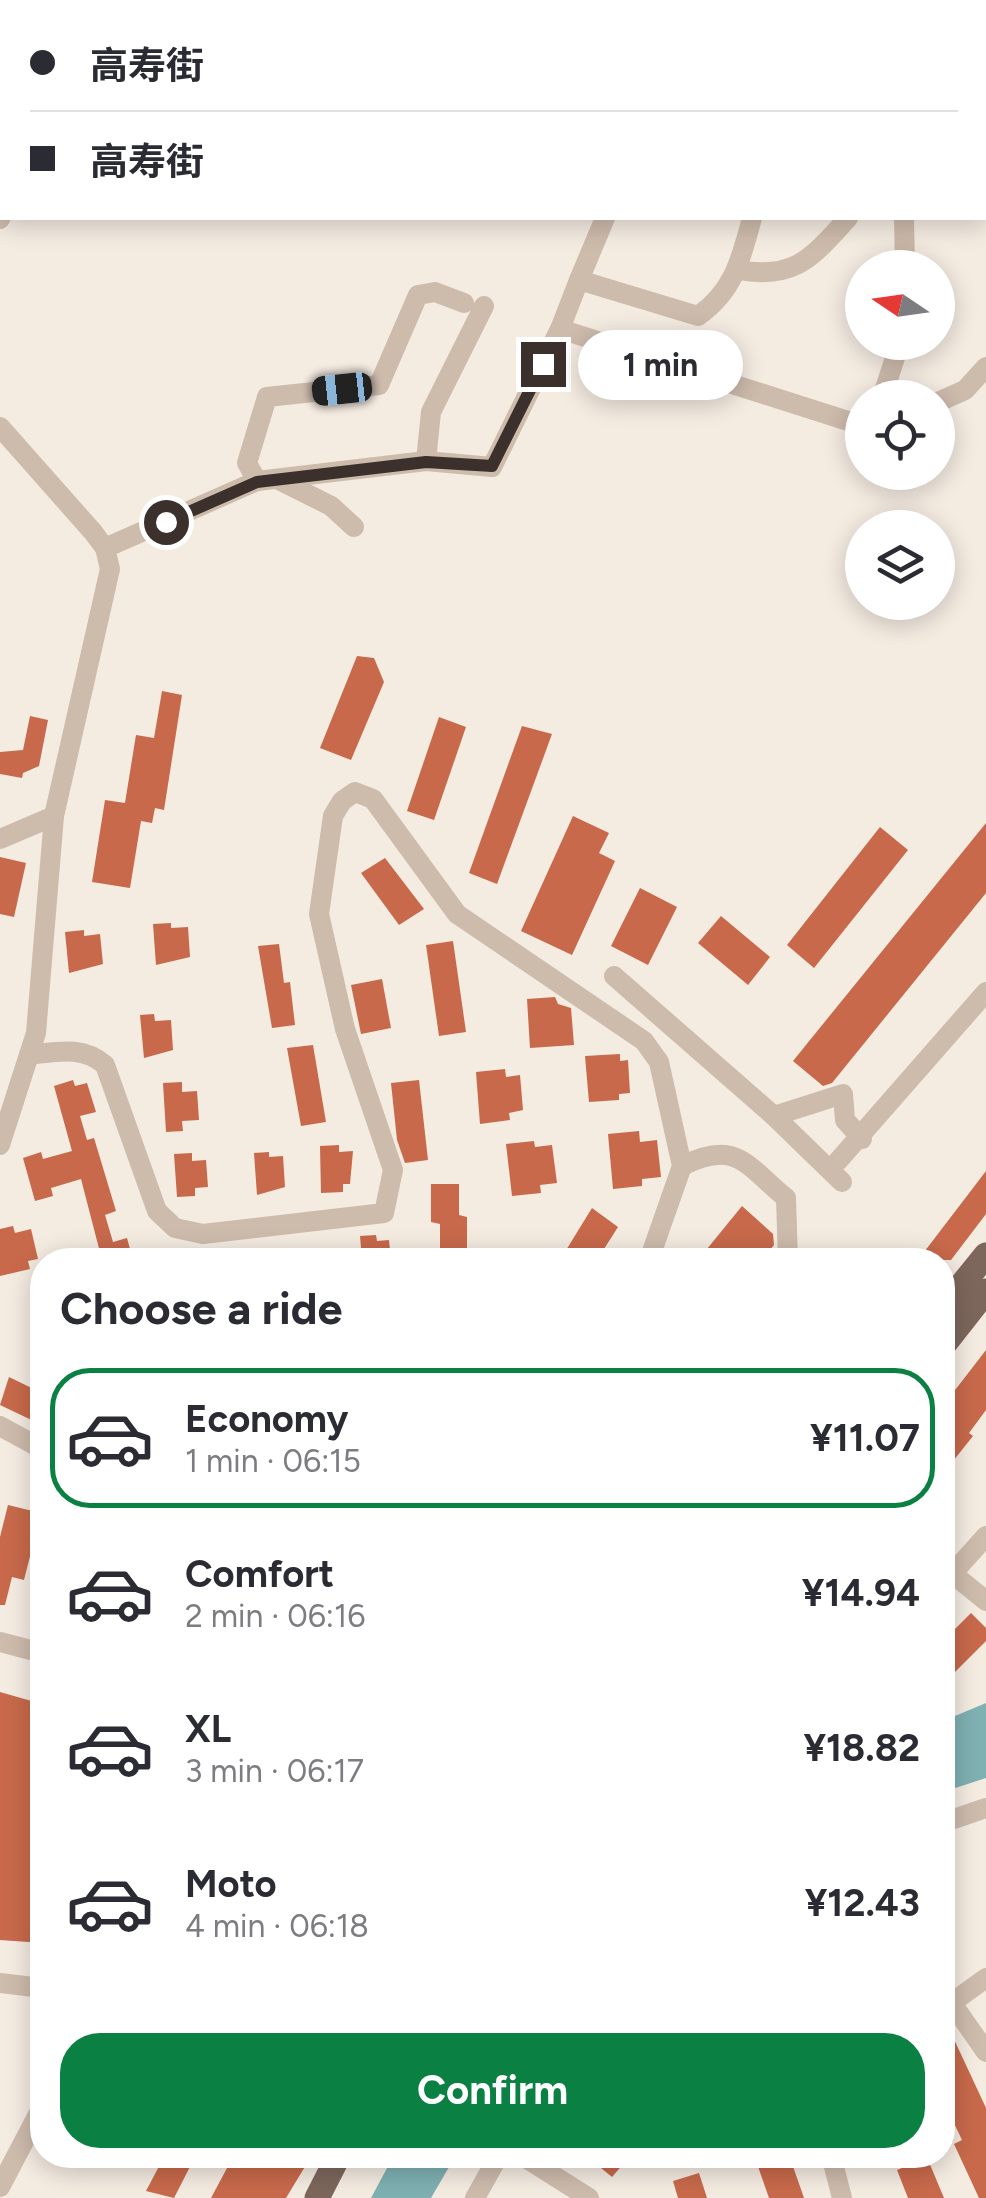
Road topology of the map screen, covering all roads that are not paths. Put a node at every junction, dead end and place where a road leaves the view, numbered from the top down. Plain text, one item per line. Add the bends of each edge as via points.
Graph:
1 (604, 220) edge
2 (751, 220) edge
3 (846, 220) edge
4 (904, 220) edge
5 (905, 250) edge
6 (738, 270) junction
7 (578, 280) junction
8 (560, 329) junction
9 (986, 368) edge
10 (955, 394) edge
11 (845, 419) edge
12 (0, 427) edge
13 (426, 462) junction
14 (267, 480) junction
15 (354, 528) dead end
16 (105, 548) junction
17 (54, 816) junction
18 (0, 839) edge
19 (614, 976) dead end
20 (986, 992) edge
21 (29, 1056) junction
22 (774, 1116) junction
23 (862, 1139) junction
24 (0, 1145) edge
25 (682, 1166) junction
26 (653, 1248) edge
27 (788, 1248) edge
28 (986, 1255) edge
29 (986, 1291) edge
30 (955, 1293) edge
31 (955, 1330) edge
32 (0, 1426) edge
33 (30, 1442) edge
34 (986, 1536) edge
35 (955, 1572) edge
36 (955, 1584) edge
37 (986, 1601) edge
38 (0, 1642) edge
39 (30, 1651) edge
40 (986, 1808) edge
41 (955, 1819) edge
42 (986, 1978) edge
43 (0, 1983) edge
44 (30, 1987) edge
45 (955, 1995) edge
46 (955, 2013) edge
47 (986, 2052) edge
48 (30, 2131) edge
49 (333, 2168) edge
50 (492, 2168) edge
51 (541, 2168) edge
52 (834, 2168) edge
53 (0, 2187) edge
54 (317, 2198) edge
55 (475, 2198) edge
56 (588, 2198) edge
57 (842, 2198) edge

1 - 7 street
2 - 6 street
3 - 6 street via 809,260 787,271
4 - 5 street
6 - 7 street via 721,300 698,316
7 - 8 street
8 - 11 street
8 - 13 street via 492,466
9 - 10 street
12 - 16 street
13 - 14 street
13 - 14 street via 431,412 474,304 435,292 418,295 380,385 267,396 247,463
14 - 15 street via 331,506
14 - 16 street
16 - 17 street via 110,569
17 - 18 street
17 - 21 street
19 - 22 street
20 - 23 street
21 - 24 street
21 - 25 street via 73,1050 105,1065 157,1211 175,1228 203,1234 384,1213 393,1170 345,1029 319,914 333,816 355,792 373,799 457,914 644,1041 659,1062
22 - 23 street via 843,1094 845,1120
22 - 23 street via 840,1171
25 - 26 street
25 - 27 street via 730,1152 786,1198
28 - 30 main road
29 - 31 main road
32 - 33 street
34 - 35 street
36 - 37 street
38 - 39 street
40 - 41 street
42 - 45 street
43 - 44 street
46 - 47 street
48 - 53 street
49 - 54 main road
50 - 55 street
51 - 56 street
52 - 57 street

